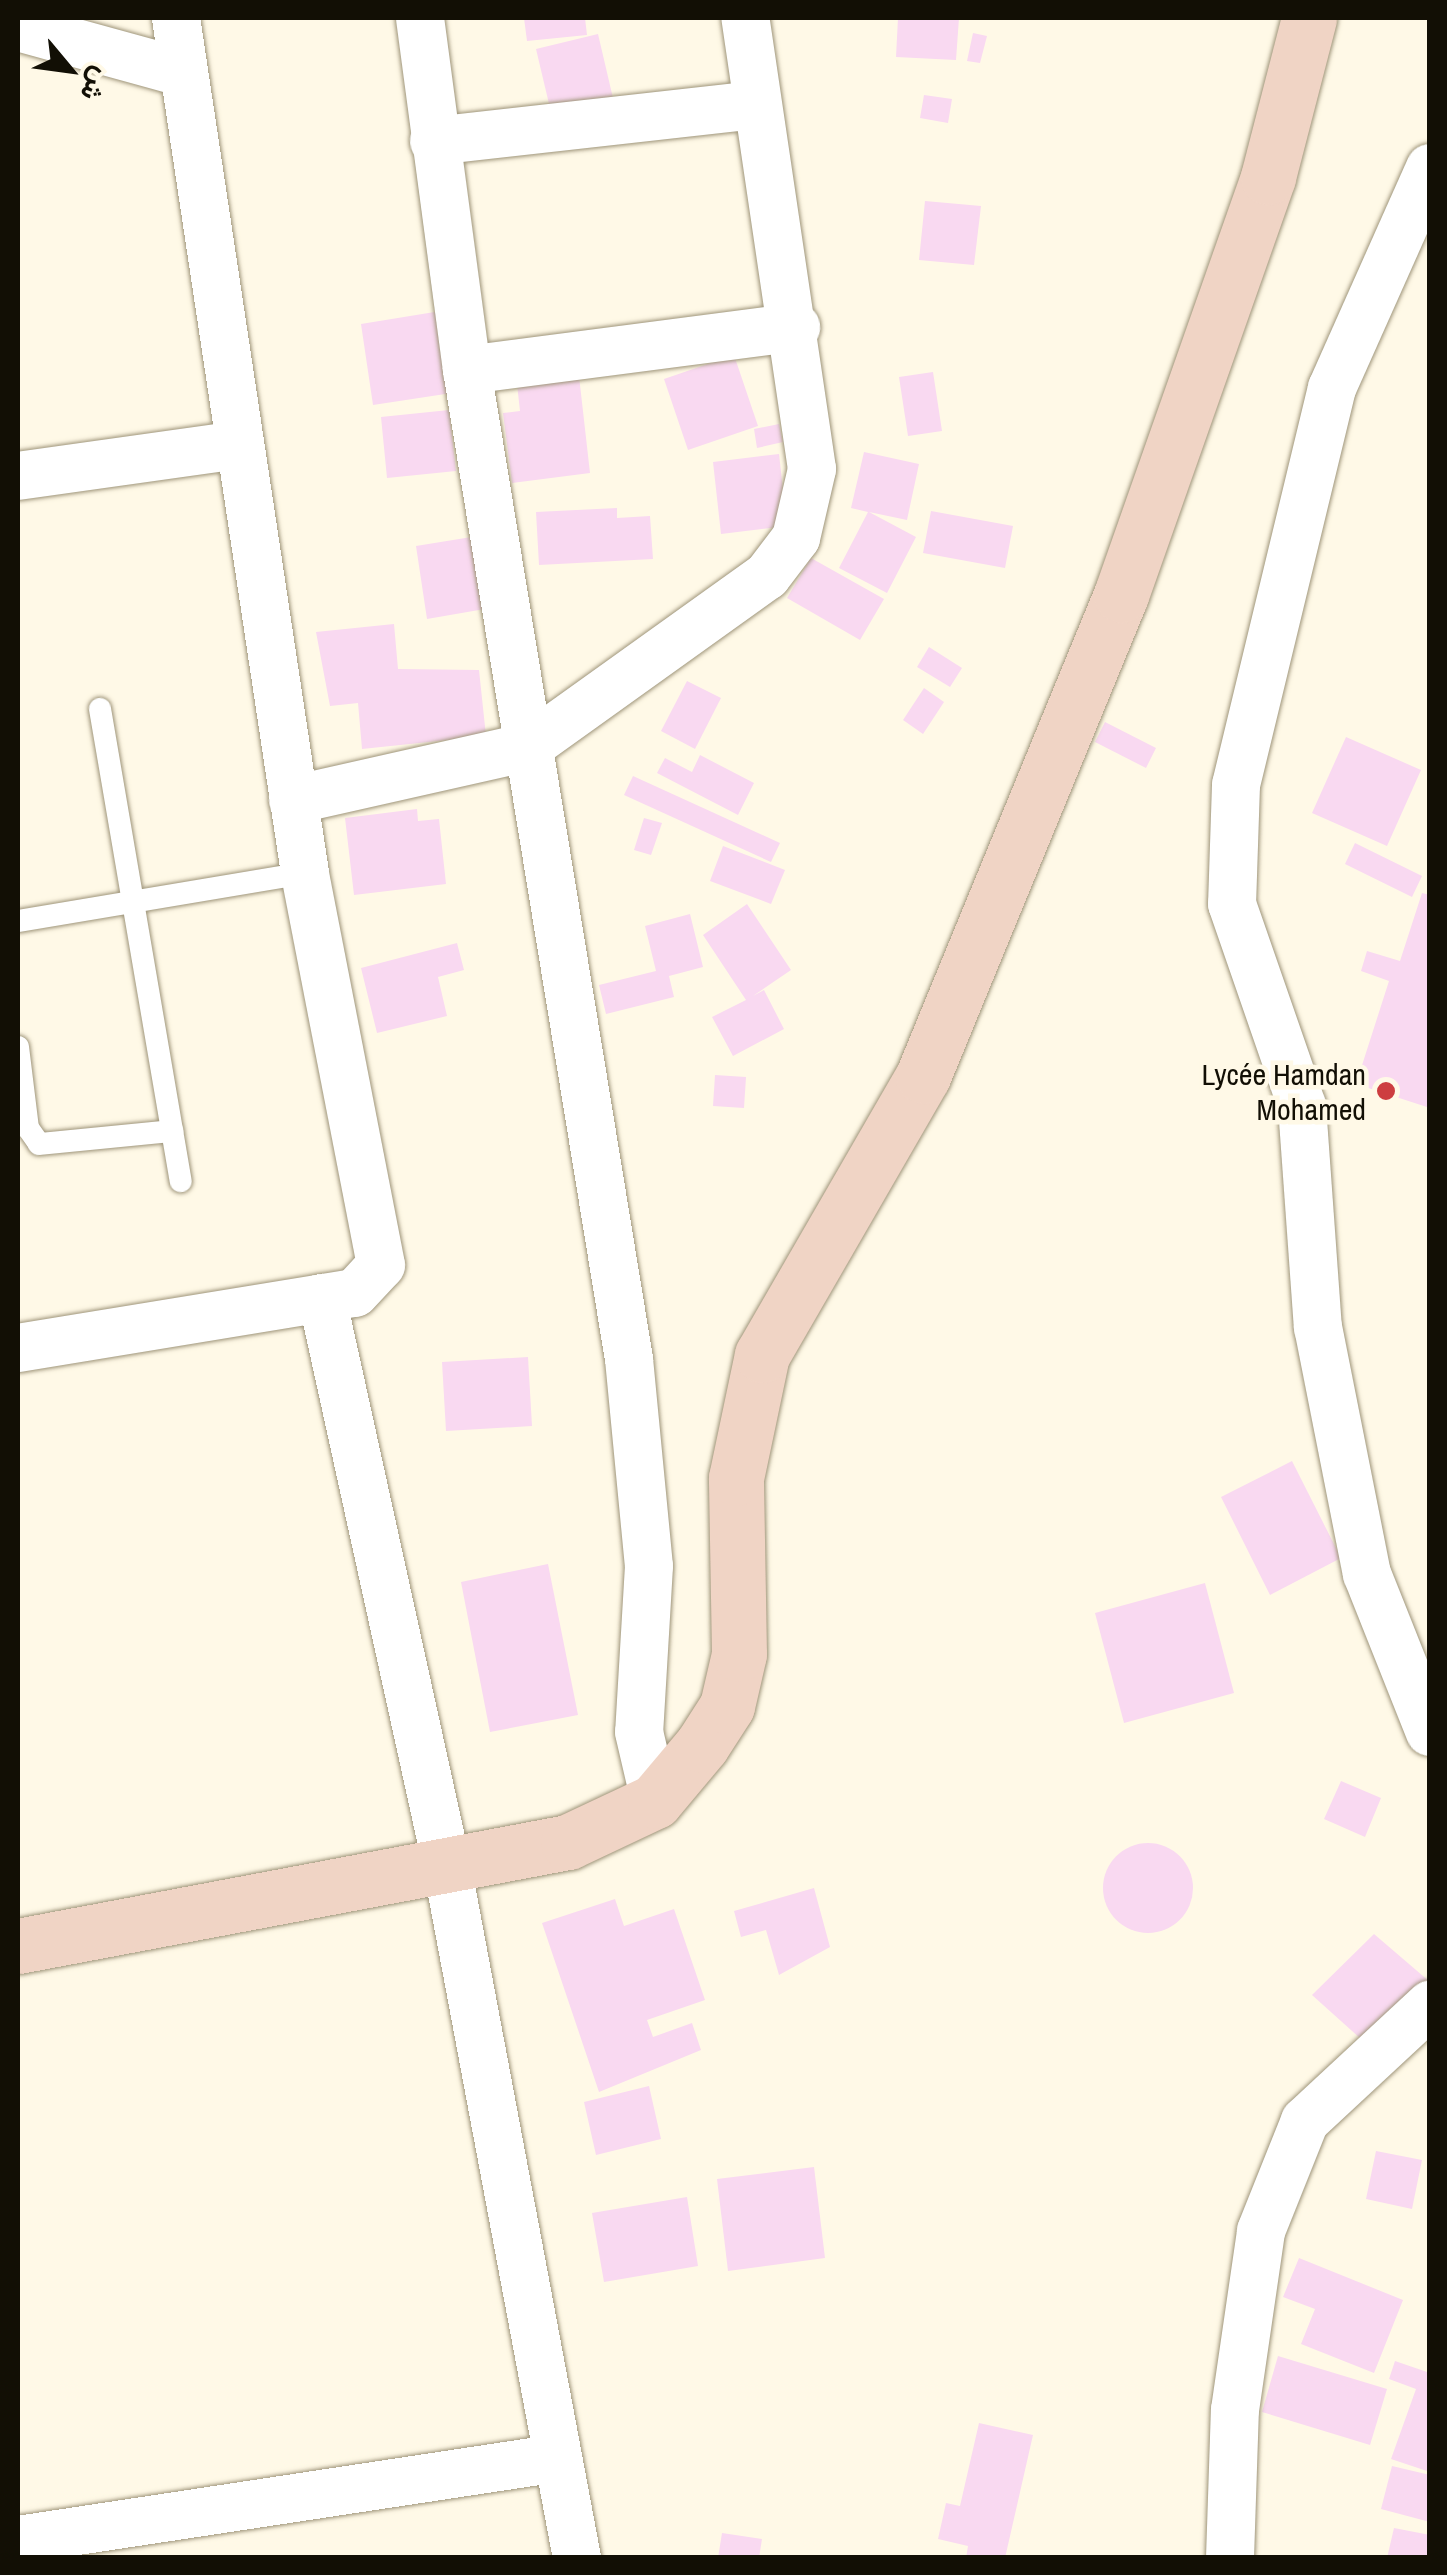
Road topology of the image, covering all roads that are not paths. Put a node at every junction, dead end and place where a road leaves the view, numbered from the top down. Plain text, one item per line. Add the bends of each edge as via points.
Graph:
1 (176, 18) edge
2 (420, 18) edge
3 (744, 18) edge
4 (1310, 18) edge
5 (18, 27) edge
6 (182, 72) junction
7 (755, 104) junction
8 (434, 141) junction
9 (1430, 168) edge
10 (1418, 232) edge
11 (796, 327) junction
12 (467, 370) junction
13 (238, 445) junction
14 (18, 476) edge
15 (100, 708) dead end
16 (528, 746) junction
17 (294, 800) junction
18 (305, 873) junction
19 (133, 902) junction
20 (18, 921) edge
21 (18, 1047) edge
22 (172, 1131) junction
23 (181, 1181) dead end
24 (322, 1298) junction
25 (18, 1348) edge
26 (1430, 1732) edge
27 (655, 1801) junction
28 (446, 1866) junction
29 (18, 1946) edge
30 (1430, 2005) edge
31 (558, 2458) junction
32 (18, 2540) edge
33 (577, 2558) edge
34 (1230, 2558) edge

1 - 6 street
2 - 8 street
3 - 7 street
4 - 27 main road via 1268,177 1121,595 923,1076 762,1355 736,1478 744,1570 728,1706
5 - 6 street
6 - 13 street
7 - 8 street
7 - 11 street
8 - 12 street
9 - 10 street
10 - 26 street via 1332,388 1236,785 1232,904 1302,1106 1318,1326 1367,1574
11 - 12 street
11 - 16 street via 812,469 790,548 767,576
12 - 16 street
13 - 14 street
13 - 17 street
15 - 19 lane
16 - 17 street
16 - 27 street via 629,1359 650,1566 639,1732
17 - 18 street
18 - 19 lane
18 - 24 street via 382,1255 365,1289
19 - 20 lane
19 - 22 lane
21 - 22 lane via 28,1128 38,1144
22 - 23 lane
24 - 25 street
24 - 28 street
27 - 28 main road via 568,1842
28 - 29 main road
28 - 31 street
30 - 34 street via 1305,2122 1261,2230 1235,2410
31 - 32 street
31 - 33 street

